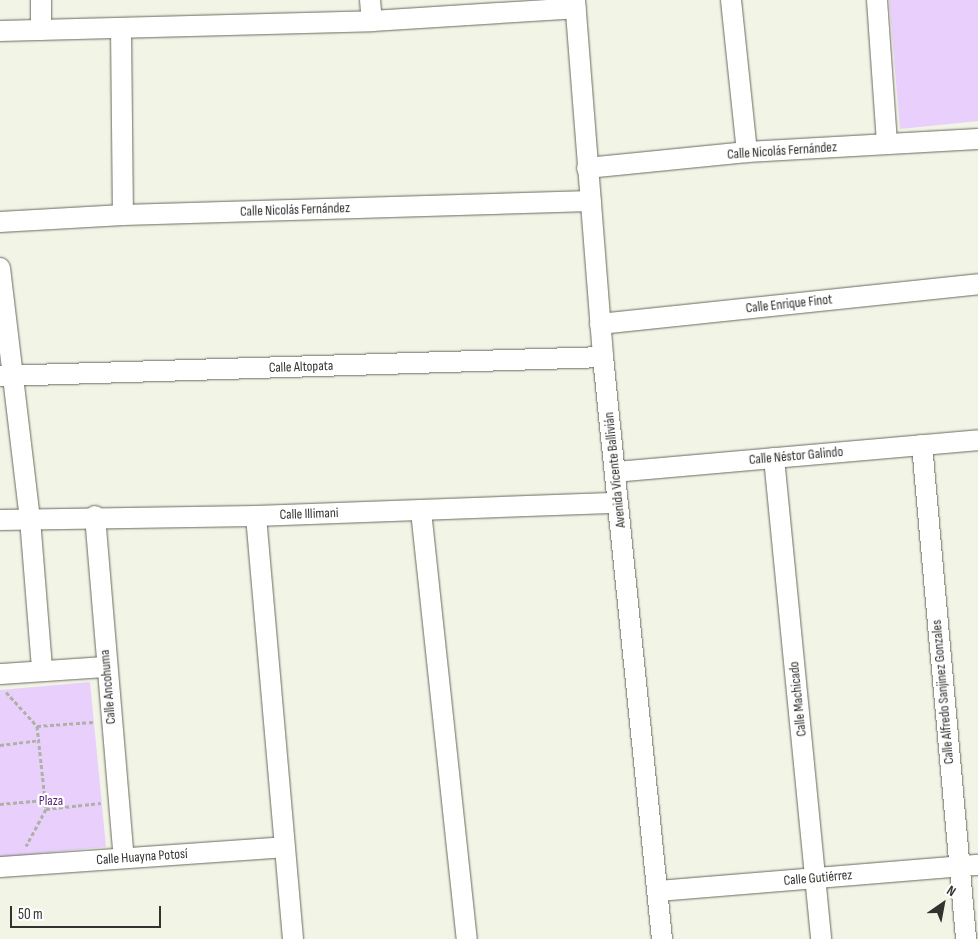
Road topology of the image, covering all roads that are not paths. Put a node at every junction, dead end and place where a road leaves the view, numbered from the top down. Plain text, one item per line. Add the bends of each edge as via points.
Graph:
1 (41, 0) edge
2 (370, 0) edge
3 (731, 0) edge
4 (877, 0) edge
5 (575, 4) edge
6 (372, 21) junction
7 (121, 28) junction
8 (41, 30) junction
9 (0, 31) edge
10 (978, 139) edge
11 (887, 144) junction
12 (747, 152) junction
13 (587, 168) junction
14 (591, 202) junction
15 (124, 215) junction
16 (0, 222) edge
17 (0, 268) edge
18 (978, 284) edge
19 (600, 324) junction
20 (603, 357) junction
21 (6, 376) edge
22 (978, 440) edge
23 (922, 445) junction
24 (774, 458) junction
25 (615, 472) junction
26 (618, 503) junction
27 (421, 511) junction
28 (95, 516) junction
29 (256, 516) junction
30 (30, 519) junction
31 (0, 520) edge
32 (106, 667) junction
33 (42, 670) junction
34 (2, 682) edge
35 (284, 847) junction
36 (124, 858) junction
37 (978, 866) edge
38 (0, 867) edge
39 (958, 867) junction
40 (816, 878) junction
41 (659, 891) junction
42 (293, 939) edge
43 (467, 939) edge
44 (662, 939) edge
45 (821, 939) edge
46 (966, 939) edge

1 - 8 street
2 - 6 street
3 - 12 street
4 - 11 street
5 - 6 street
5 - 13 street, Avenida Vicente Ballivián
6 - 7 street
7 - 8 street
7 - 15 street
8 - 9 street
10 - 11 street, Calle Nicolás Fernández
11 - 12 street, Calle Nicolás Fernández
12 - 13 street, Calle Nicolás Fernández
13 - 14 street, Avenida Vicente Ballivián
14 - 15 street, Calle Nicolás Fernández
14 - 19 street, Avenida Vicente Ballivián
15 - 16 street, Calle Nicolás Fernández
17 - 21 street
18 - 19 street, Calle Enrique Finot
19 - 20 street, Avenida Vicente Ballivián
20 - 21 street, Calle Altopata
20 - 25 street, Avenida Vicente Ballivián
21 - 30 street
22 - 23 street, Calle Néstor Galindo
23 - 24 street, Calle Néstor Galindo
23 - 39 street, Calle Alfredo Sanjinez Gonzales
24 - 25 street, Calle Néstor Galindo
24 - 40 street, Calle Machicado
25 - 26 street, Avenida Vicente Ballivián
26 - 27 street, Calle Illimani
26 - 41 street, Avenida Vicente Ballivián
27 - 29 street, Calle Illimani
27 - 43 street
28 - 29 street, Calle Illimani
28 - 30 street, Calle Illimani
28 - 32 street, Calle Ancohuma
29 - 35 street
30 - 31 street, Calle Illimani
30 - 33 street
32 - 33 street
32 - 36 street, Calle Ancohuma
33 - 34 street
35 - 36 street, Calle Huayna Potosí
35 - 42 street
36 - 38 street, Calle Huayna Potosí
37 - 39 street, Calle Gutiérrez
39 - 40 street, Calle Gutiérrez
39 - 46 street, Calle Alfredo Sanjinez Gonzales
40 - 41 street, Calle Gutiérrez
40 - 45 street, Calle Machicado
41 - 44 street, Avenida Vicente Ballivián

